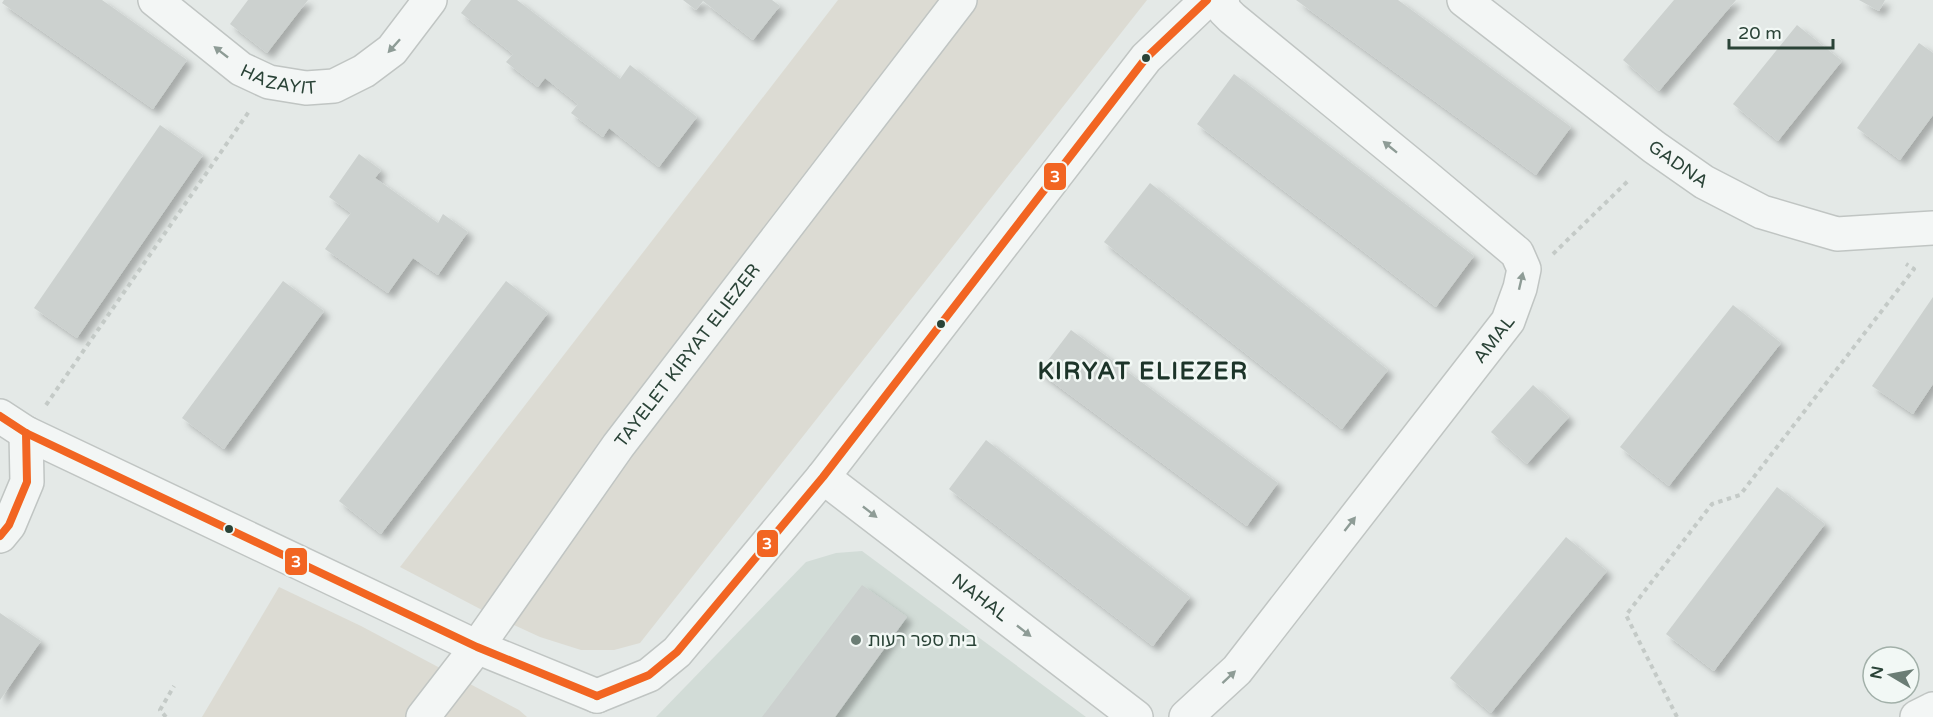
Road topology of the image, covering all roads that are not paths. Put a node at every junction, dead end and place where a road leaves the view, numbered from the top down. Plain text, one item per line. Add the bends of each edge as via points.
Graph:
1 (155, 0) edge
2 (430, 0) edge
3 (960, 0) edge
4 (1177, 0) edge
5 (1207, 0) edge
6 (1222, 0) edge
7 (1464, 0) edge
8 (1146, 58) junction
9 (1933, 228) edge
10 (13, 424) edge
11 (823, 477) junction
12 (0, 536) edge
13 (477, 647) junction
14 (599, 706) edge
15 (1933, 709) edge
16 (423, 717) edge
17 (1136, 717) edge
18 (1186, 717) edge
19 (1917, 717) edge

2 -> 1 street, HAZAYIT via 392,50 364,71 334,86 306,88 269,82 242,69
3 - 13 street, TAYELET KIRYAT ELIEZER via 618,446
4 - 8 street
5 - 8 street
18 -> 6 street, AMAL via 1238,670 1508,321 1524,269 1517,253 1232,18 1224,10
7 - 9 street, GADNA via 1654,147 1704,182 1762,212 1837,234
8 - 11 street
10 - 12 street via 27,482 9,525
10 - 13 street
11 - 14 street via 677,652
11 -> 17 street, NAHAL
13 - 14 street
13 - 16 street, TAYELET KIRYAT ELIEZER
15 - 19 street

